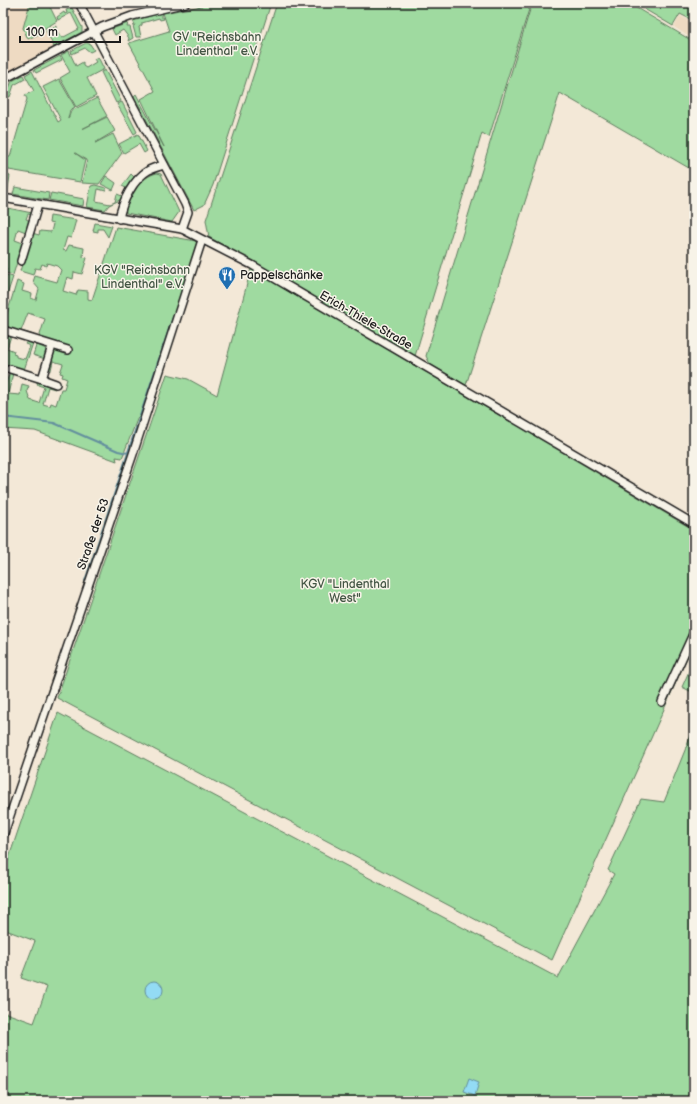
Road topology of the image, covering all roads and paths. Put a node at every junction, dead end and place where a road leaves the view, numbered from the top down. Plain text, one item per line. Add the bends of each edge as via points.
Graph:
1 (79, 3) edge
2 (186, 3) edge
3 (94, 31) junction
4 (3, 89) edge
5 (164, 165) junction
6 (3, 198) edge
7 (38, 205) junction
8 (119, 219) junction
9 (182, 229) junction
10 (202, 240) junction
11 (21, 261) dead end
12 (3, 330) edge
13 (52, 346) junction
14 (68, 350) dead end
15 (10, 369) dead end
16 (42, 379) junction
17 (56, 384) dead end
18 (694, 524) edge
19 (694, 632) edge
20 (662, 702) dead end
21 (3, 836) edge

1 - 3 street
2 - 3 street via 132,16
3 - 4 street via 6,78
3 - 5 street
5 - 8 street via 149,170 139,179 125,200
5 - 9 street via 188,212
6 - 7 street, Erich-Thiele-Straße
7 - 8 street, Erich-Thiele-Straße
7 - 11 street
8 - 9 street, Erich-Thiele-Straße
9 - 10 street, Erich-Thiele-Straße
10 - 18 street, Erich-Thiele-Straße via 258,269
10 - 21 street, Straße der 53 via 133,454
12 - 13 street
13 - 14 street
13 - 16 street
15 - 16 street
16 - 17 street
19 - 20 street

